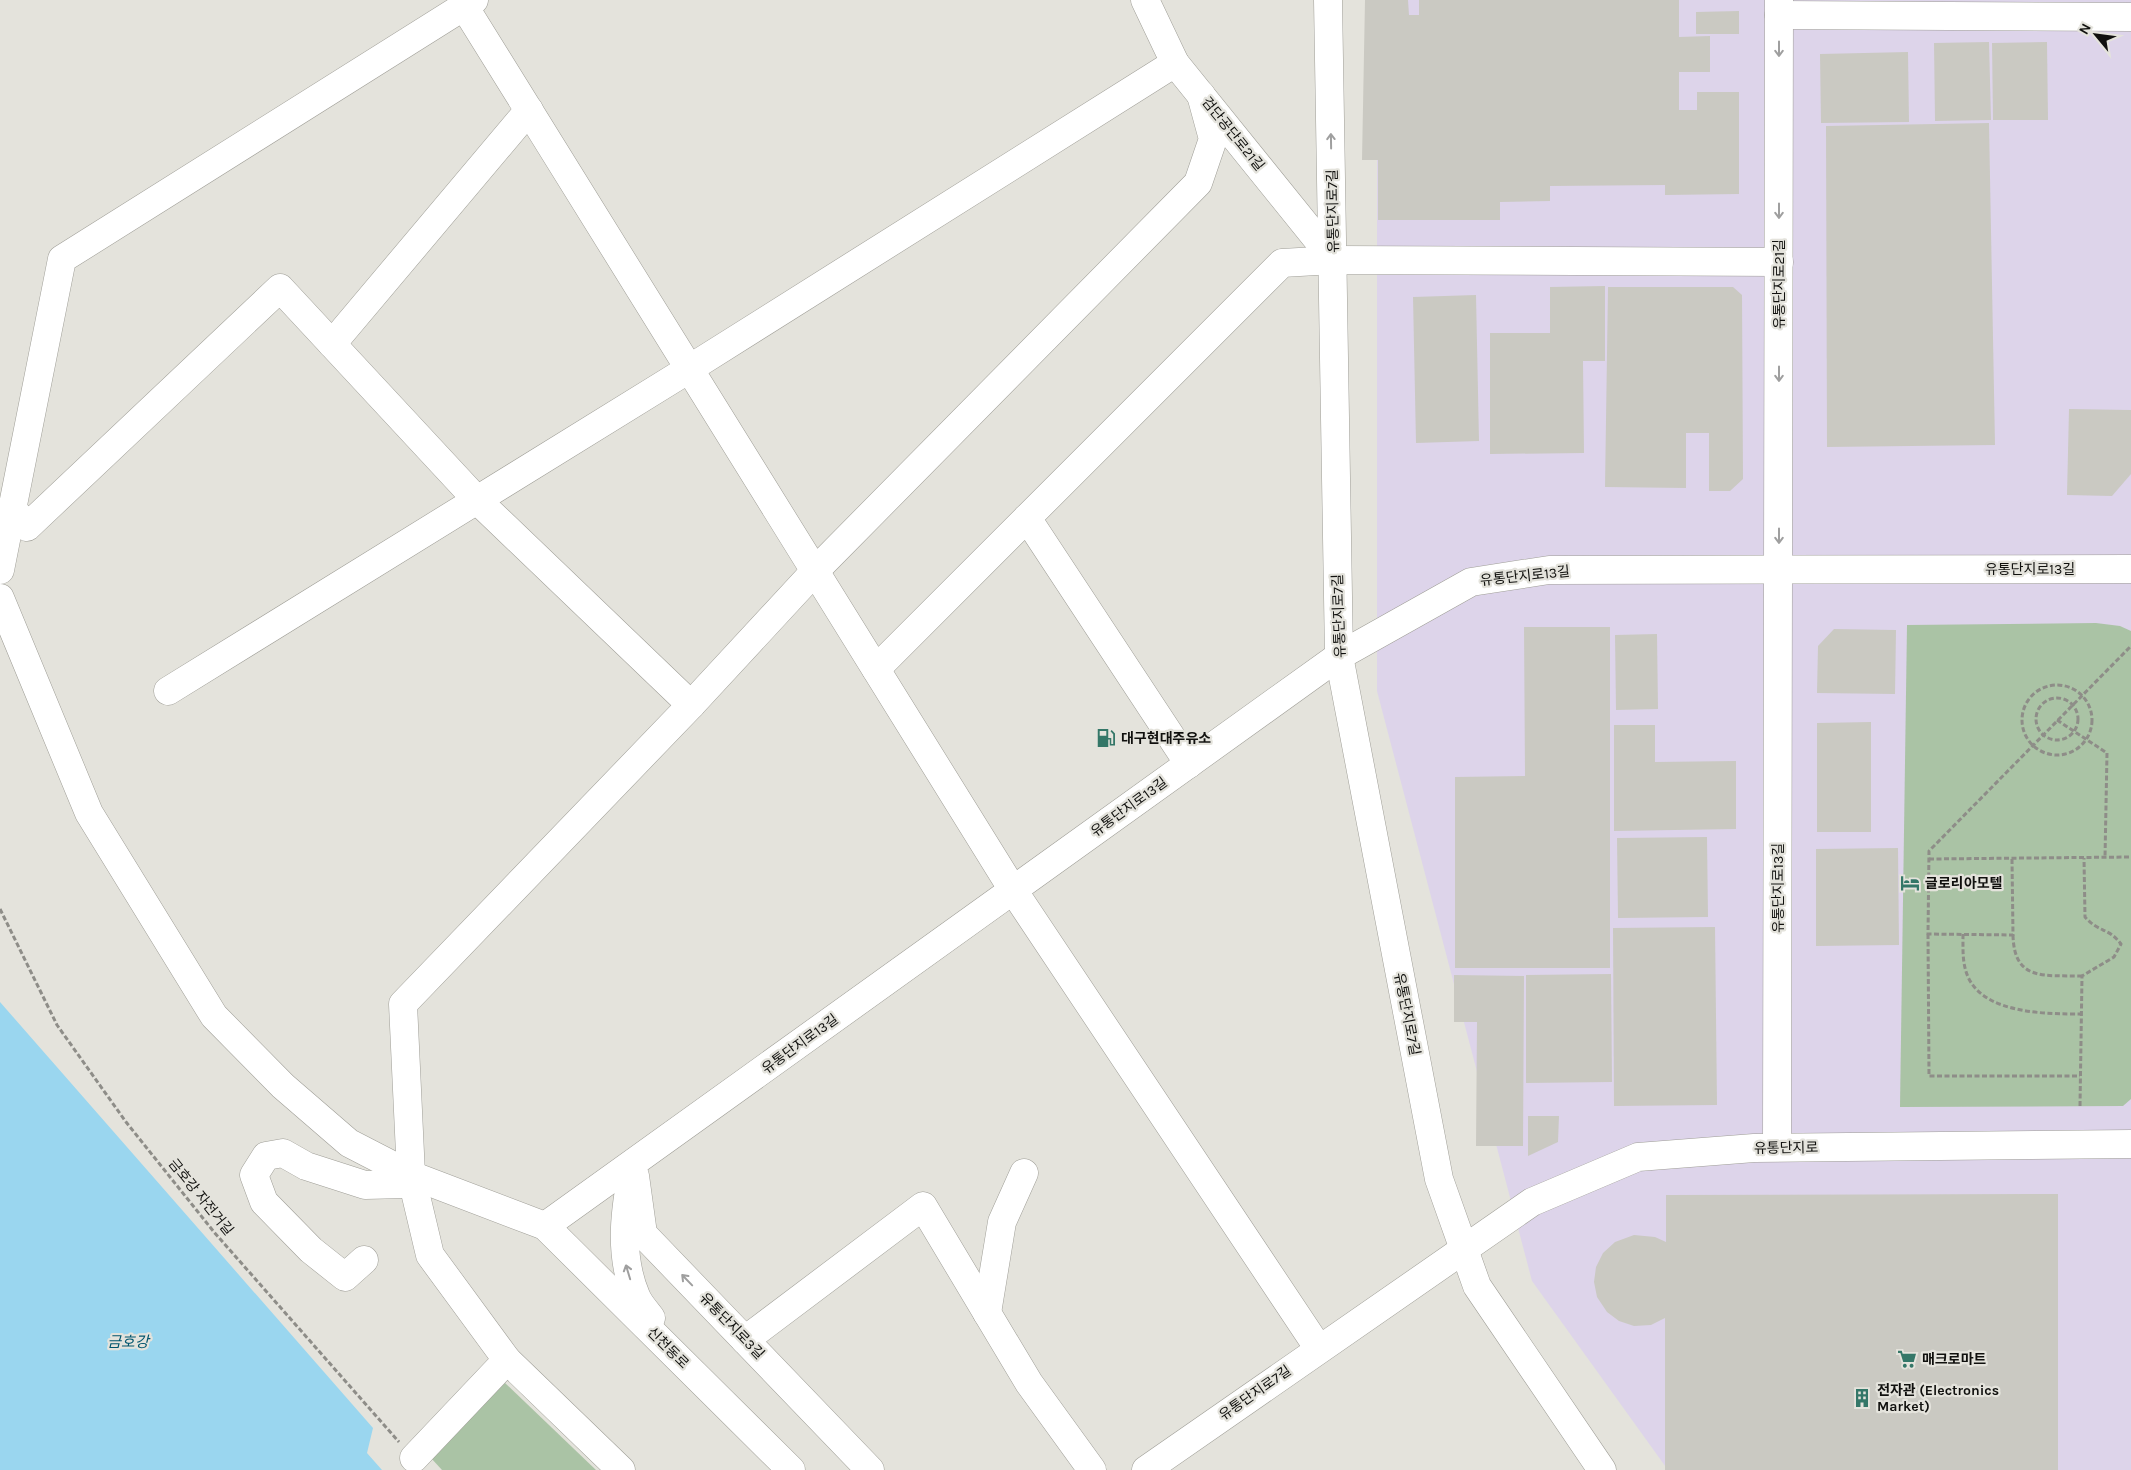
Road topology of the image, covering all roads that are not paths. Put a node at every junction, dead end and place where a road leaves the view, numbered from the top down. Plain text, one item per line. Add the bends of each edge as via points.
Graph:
1 (1146, 0) edge
2 (1328, 0) edge
3 (469, 3) edge
4 (1779, 8) edge
5 (2131, 17) edge
6 (1175, 63) junction
7 (1201, 95) junction
8 (529, 110) junction
9 (1334, 260) junction
10 (1779, 262) junction
11 (332, 344) junction
12 (689, 369) junction
13 (478, 500) junction
14 (12, 508) junction
15 (1027, 518) junction
16 (1778, 568) junction
17 (2131, 569) edge
18 (0, 570) edge
19 (815, 571) junction
20 (0, 598) edge
21 (1339, 656) junction
22 (876, 669) junction
23 (168, 691) dead end
24 (691, 705) junction
25 (1189, 764) junction
26 (1013, 890) junction
27 (2131, 1144) edge
28 (1777, 1147) junction
29 (634, 1163) junction
30 (1024, 1173) dead end
31 (411, 1175) junction
32 (546, 1226) junction
33 (1464, 1248) junction
34 (364, 1260) dead end
35 (987, 1313) junction
36 (745, 1340) junction
37 (1320, 1348) junction
38 (507, 1360) junction
39 (692, 1371) junction
40 (414, 1458) road end
41 (621, 1470) edge
42 (791, 1470) edge
43 (870, 1470) edge
44 (1092, 1470) edge
45 (1146, 1470) edge
46 (1602, 1470) edge

1 - 6 street, 검단공단로21길
9 -> 2 street, 유통단지로7길
3 - 8 street
3 - 14 street via 62,259
4 - 5 street
4 -> 10 street, 유통단지로21길
6 - 7 street, 검단공단로21길
6 - 12 street
7 - 9 street, 검단공단로21길
7 - 19 street via 1213,140 1198,183
8 - 11 street
8 - 12 street
9 - 10 street
9 - 15 street via 1282,263
9 - 21 street, 유통단지로7길
10 -> 16 street, 유통단지로21길
11 - 13 street
11 - 14 street via 280,288 27,526
12 - 13 street
12 - 19 street
13 - 23 street
13 - 24 street
14 - 18 street
15 - 22 street
15 - 25 street
16 - 17 street, 유통단지로13길
16 - 21 street, 유통단지로13길 via 1549,570 1471,582
16 - 28 street, 유통단지로13길
19 - 22 street
19 - 24 street
20 - 31 street via 89,813 214,1016 283,1086 349,1143
21 - 25 street, 유통단지로13길
21 - 33 street, 유통단지로7길 via 1439,1178
22 - 26 street
24 - 31 street via 403,1004
25 - 26 street, 유통단지로13길
26 - 29 street, 유통단지로13길
26 - 37 street
27 - 28 street, 유통단지로
28 - 33 street, 유통단지로 via 1638,1157 1532,1202
29 - 32 street, 유통단지로13길
36 -> 29 street, 유통단지로3길 via 643,1234
39 -> 29 street via 636,1298 625,1262 625,1206
30 - 35 street via 1002,1222
31 - 32 street
31 - 34 street via 405,1184 365,1185 306,1166 283,1153 266,1156 254,1175 264,1202 311,1250 346,1277
31 - 38 street via 430,1255
32 - 39 street, 신천동로
33 - 37 street, 유통단지로7길
33 - 46 street, 유통단지로7길 via 1477,1286
35 - 36 street via 923,1206
35 - 44 street via 1029,1383
36 - 43 street, 유통단지로3길
37 - 45 street, 유통단지로7길
38 - 40 street
38 - 41 street
39 - 42 street, 신천동로

